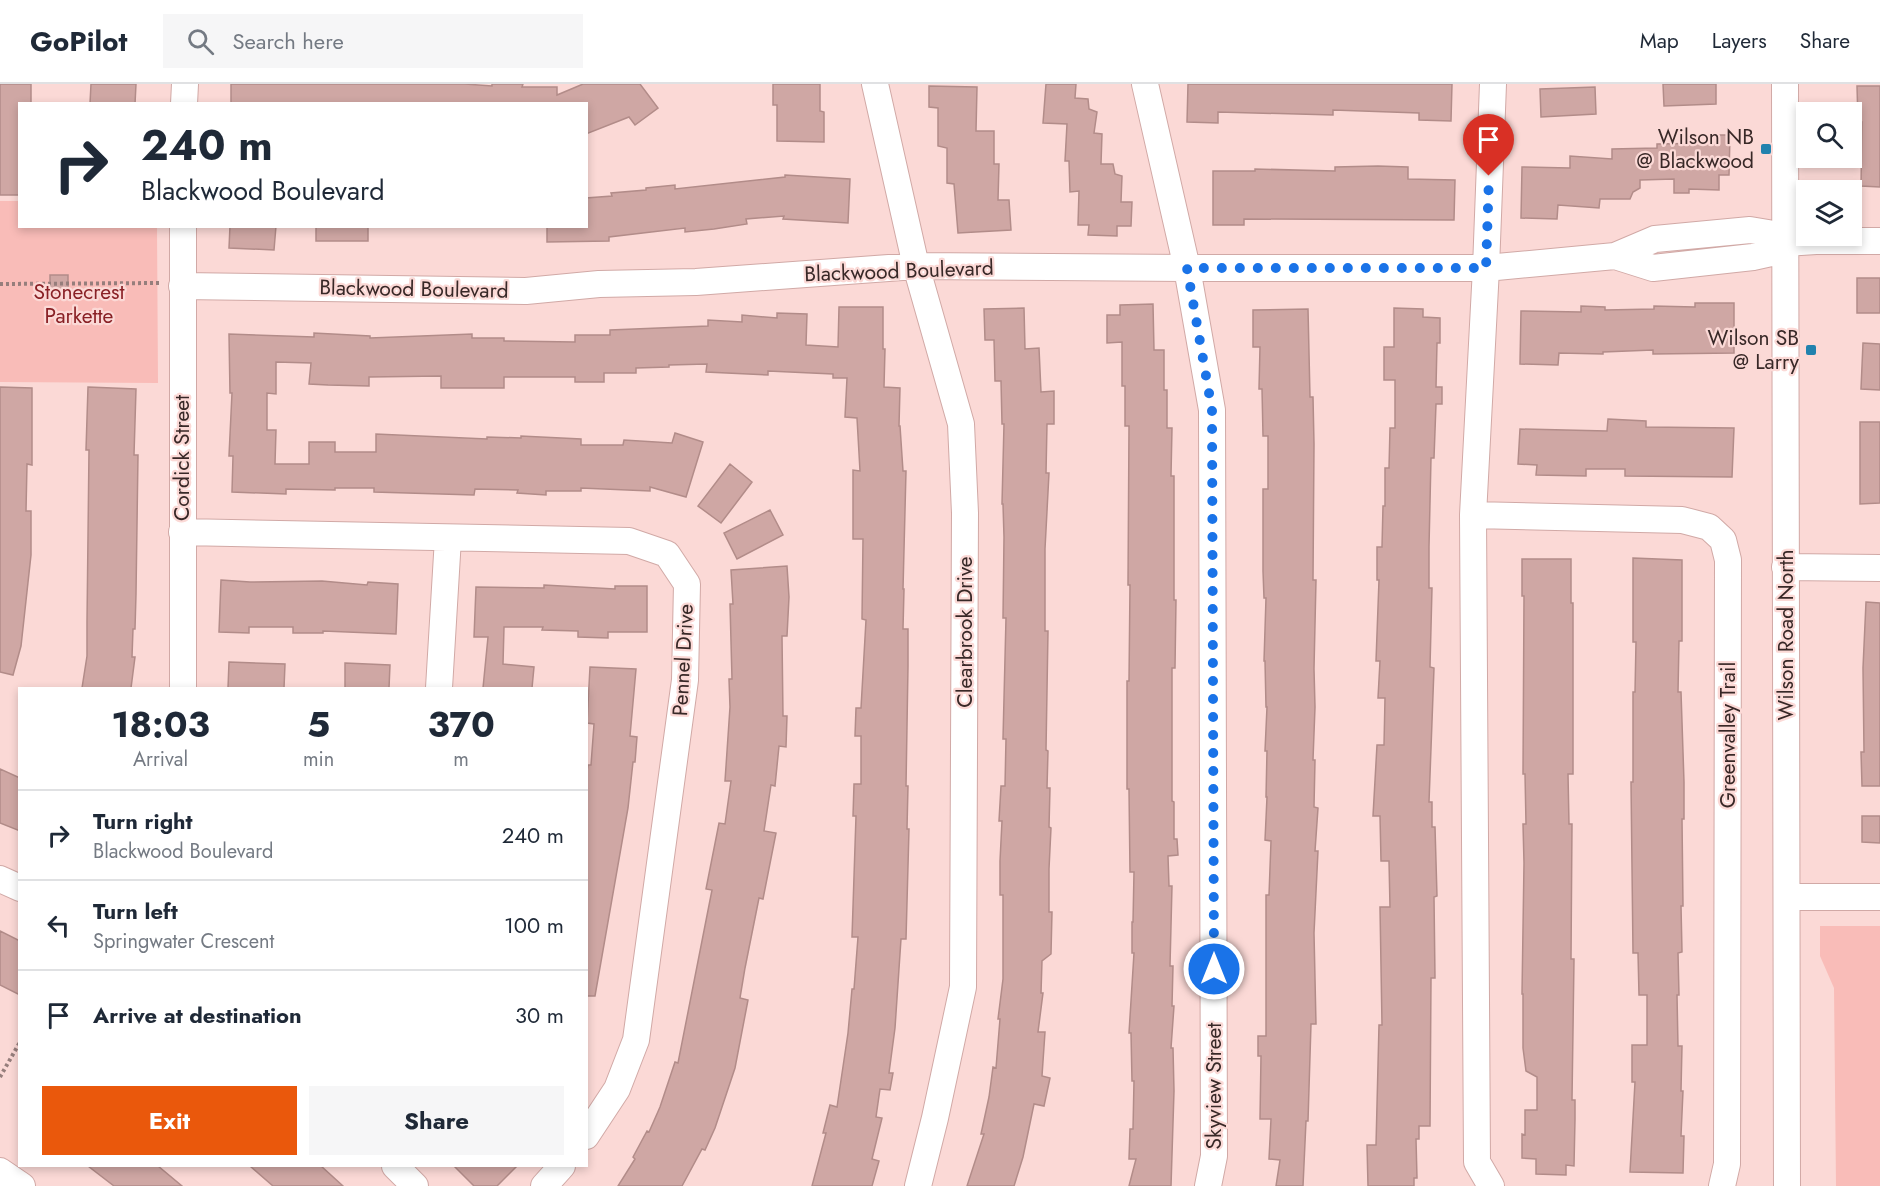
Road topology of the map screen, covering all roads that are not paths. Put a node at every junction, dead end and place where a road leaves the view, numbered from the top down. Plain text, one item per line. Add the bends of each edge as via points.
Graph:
1 (185, 84) edge
2 (875, 84) edge
3 (1145, 84) edge
4 (1493, 84) edge
5 (1785, 84) edge
6 (184, 102) edge
7 (183, 228) edge
8 (1880, 241) edge
9 (1785, 243) junction
10 (916, 266) junction
11 (1187, 268) junction
12 (1486, 268) junction
13 (171, 284) junction
14 (1473, 515) junction
15 (182, 532) junction
16 (448, 538) junction
17 (1785, 567) junction
18 (1880, 568) edge
19 (183, 687) edge
20 (439, 687) edge
21 (0, 879) edge
22 (18, 887) edge
23 (1787, 897) junction
24 (1880, 897) edge
25 (588, 1133) edge
26 (396, 1167) edge
27 (561, 1167) edge
28 (0, 1171) edge
29 (22, 1186) edge
30 (415, 1186) edge
31 (544, 1186) edge
32 (918, 1186) edge
33 (1208, 1186) edge
34 (1491, 1186) edge
35 (1722, 1186) edge
36 (1787, 1186) edge

1 - 6 street
2 - 10 street, Clearbrook Drive
3 - 11 street, Skyview Street
4 - 12 street
5 - 9 street, Wilson Road North
7 - 13 street, Cordick Street
8 - 9 street
9 - 12 street, Blackwood Boulevard via 1768,233 1750,230 1655,239 1615,256
9 - 17 street, Wilson Road North
10 - 11 street, Blackwood Boulevard
10 - 13 street, Blackwood Boulevard via 526,291
10 - 32 street, Clearbrook Drive via 962,424 965,513 963,987
11 - 12 street, Blackwood Boulevard
11 - 33 street, Skyview Street via 1212,410 1214,1156
12 - 14 street
13 - 15 street, Cordick Street
14 - 34 street via 1477,1162
14 - 35 street, Greenvalley Trail via 1682,520 1709,527 1724,540 1728,595 1726,1164
15 - 16 street, Pennel Drive
15 - 19 street, Cordick Street
16 - 20 street
16 - 25 street, Pennel Drive via 628,541 667,554 687,584 685,680 636,1040 617,1089
17 - 18 street
17 - 23 street, Wilson Road North
21 - 22 street
23 - 24 street
23 - 36 street, Wilson Road North
26 - 30 street
27 - 31 street
28 - 29 street

